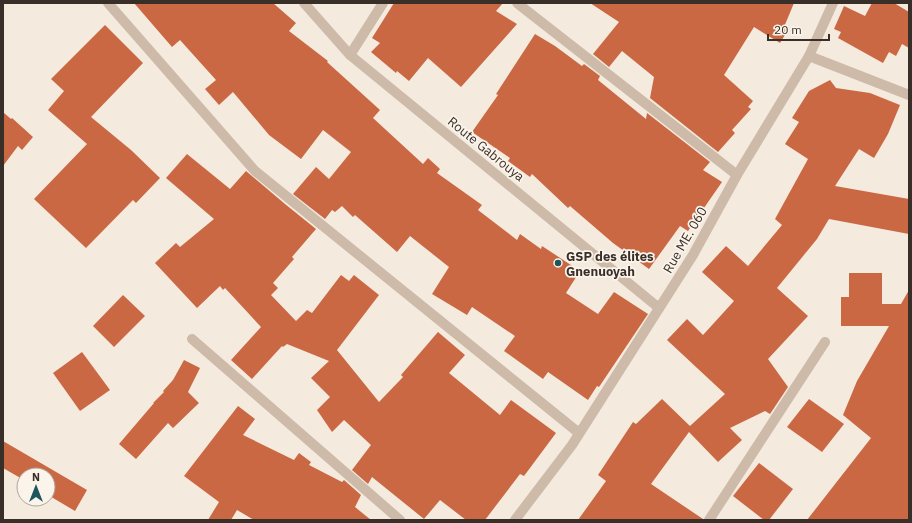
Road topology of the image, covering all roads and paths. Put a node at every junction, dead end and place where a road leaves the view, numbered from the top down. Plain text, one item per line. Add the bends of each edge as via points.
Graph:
1 (108, 3) edge
2 (304, 3) edge
3 (382, 3) edge
4 (517, 3) edge
5 (833, 3) edge
6 (350, 55) junction
7 (809, 56) junction
8 (909, 96) edge
9 (737, 175) junction
10 (659, 308) junction
11 (192, 338) dead end
12 (825, 342) dead end
13 (579, 433) junction
14 (400, 520) edge
15 (515, 520) edge
16 (709, 520) edge

1 - 13 street via 255,171
2 - 6 street, Route Gabrouya
3 - 6 street
4 - 9 street
5 - 7 street, Rue ME. 060
6 - 10 street, Route Gabrouya
7 - 8 street
7 - 9 street, Rue ME. 060
9 - 10 street, Rue ME. 060 via 693,255
10 - 13 street, Rue ME. 060
11 - 14 street
12 - 16 street
13 - 15 street, Rue ME. 060

